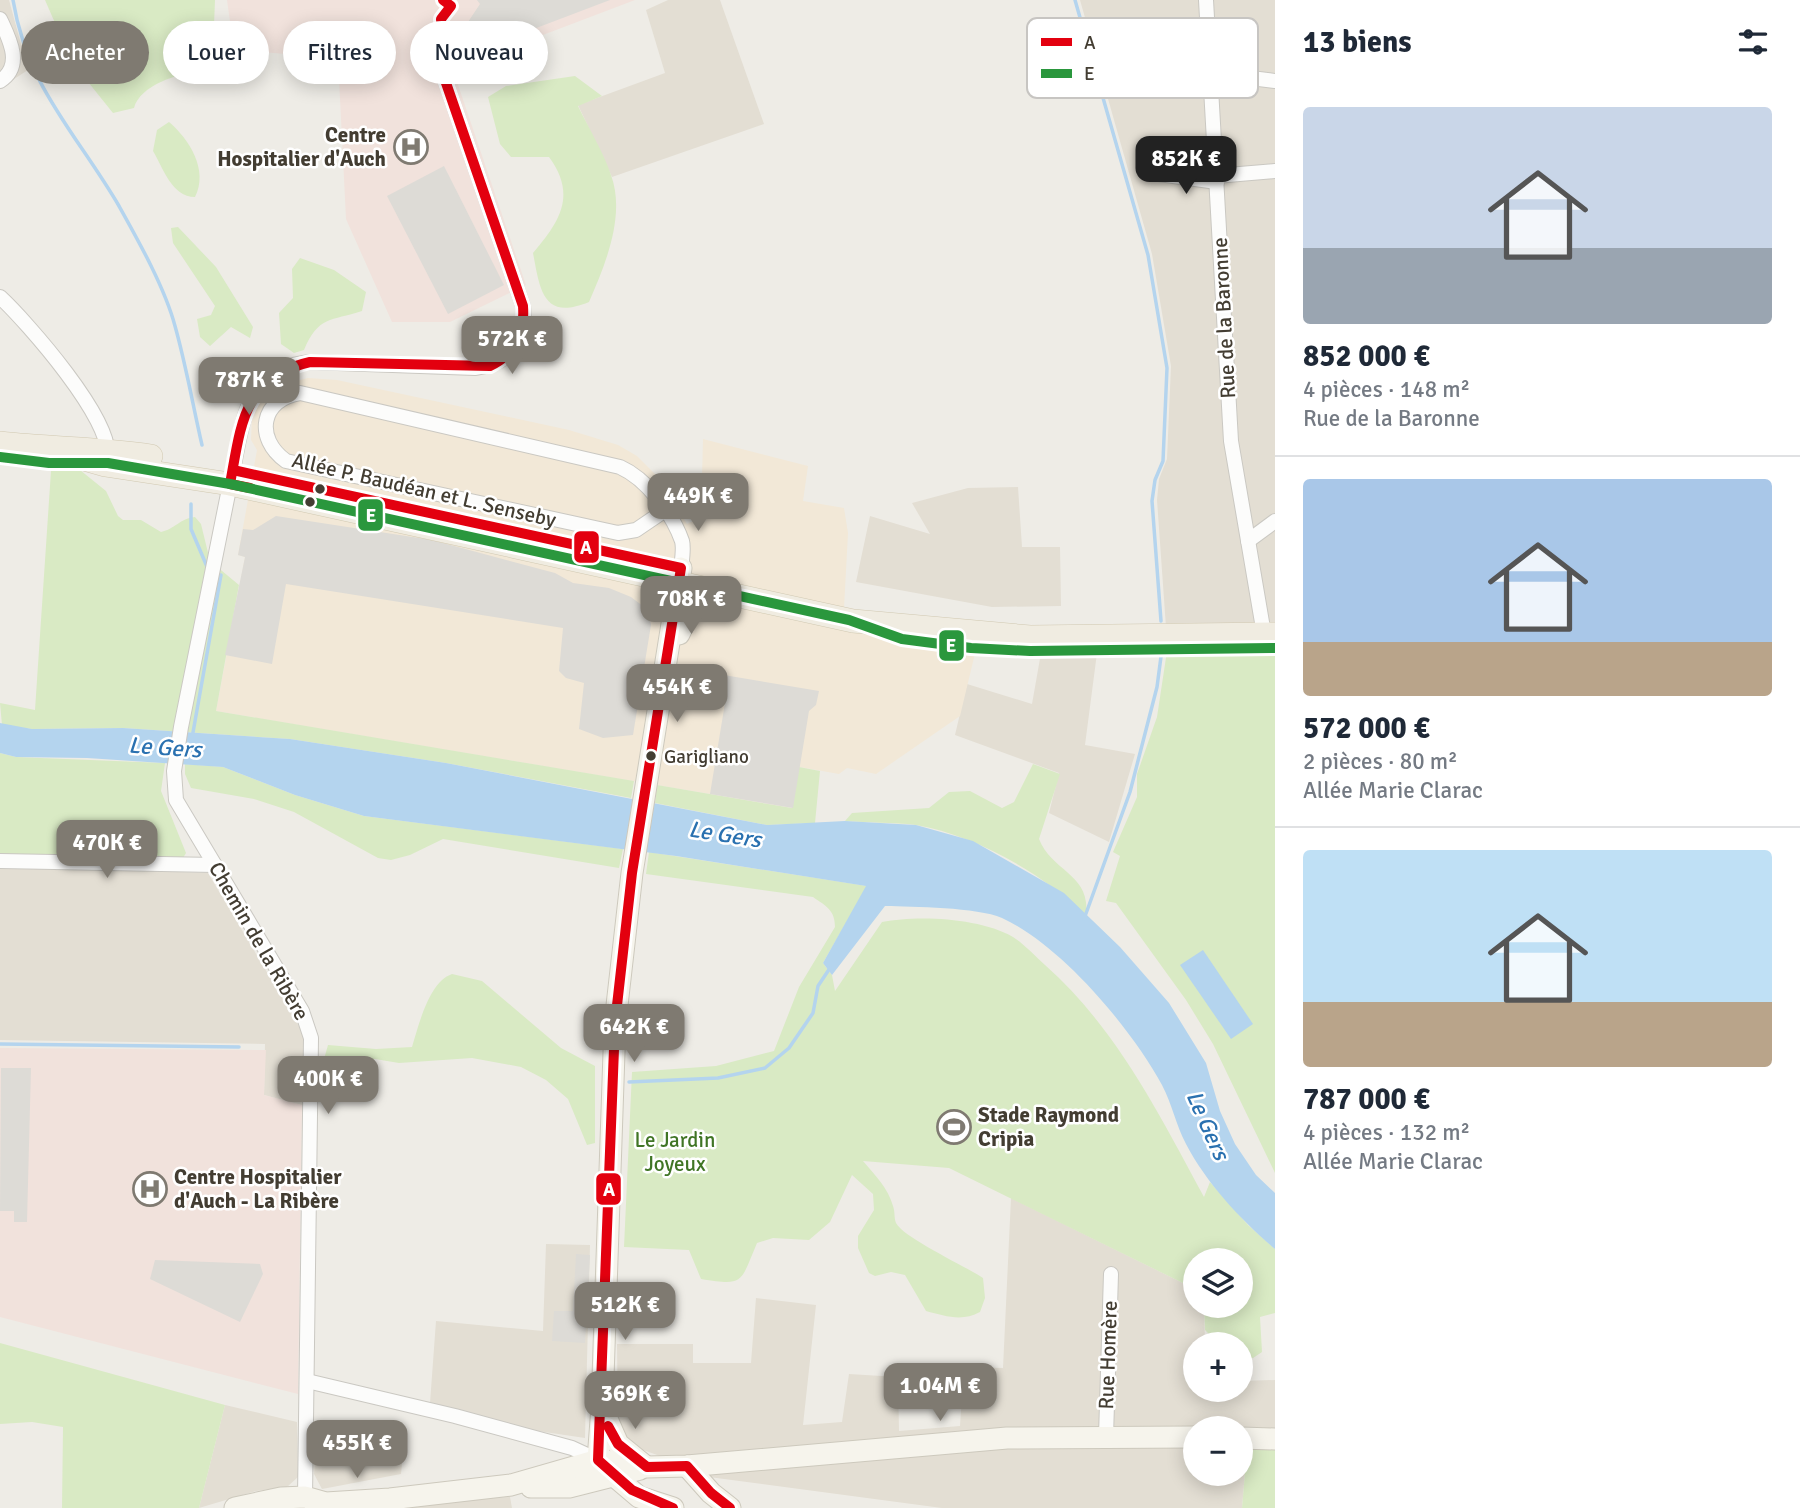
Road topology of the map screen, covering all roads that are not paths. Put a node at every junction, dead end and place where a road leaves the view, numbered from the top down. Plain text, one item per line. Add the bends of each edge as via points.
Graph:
1 (1206, 0) edge
2 (1207, 18) edge
3 (0, 19) edge
4 (0, 81) edge
5 (446, 84) edge
6 (1212, 98) edge
7 (1275, 171) edge
8 (1159, 174) dead end
9 (1216, 179) junction
10 (0, 297) edge
11 (260, 384) junction
12 (277, 401) junction
13 (0, 443) edge
14 (107, 457) junction
15 (232, 477) junction
16 (664, 511) junction
17 (1275, 521) edge
18 (1248, 541) junction
19 (680, 576) junction
20 (710, 590) junction
21 (905, 625) junction
22 (1270, 634) edge
23 (663, 682) junction
24 (0, 861) edge
25 (215, 865) junction
26 (1111, 1274) dead end
27 (307, 1381) junction
28 (601, 1415) junction
29 (1106, 1436) junction
30 (1183, 1437) edge
31 (1253, 1438) edge
32 (1275, 1439) edge
33 (572, 1448) junction
34 (687, 1465) junction
35 (607, 1466) junction
36 (647, 1467) junction
37 (317, 1503) edge
38 (391, 1504) edge
39 (235, 1508) edge
40 (673, 1508) edge
41 (730, 1508) edge

1 - 2 street, Rue de la Baronne
3 - 4 street via 13,50 11,68
5 - 11 street via 523,306 526,322 519,344 512,354 490,366 310,362 284,367
6 - 9 street, Rue de la Baronne
7 - 9 street
8 - 9 street
9 - 18 street, Rue de la Baronne via 1231,441
10 - 14 street via 34,330 67,374 99,422
11 - 12 street
11 - 15 street, Chemin de la Ribère via 246,409
12 - 16 street via 300,393 620,467 645,482
12 - 16 street, Allée P. Baudéan et L. Senseby via 267,416 266,434 276,454 286,461 618,533 636,530
13 - 14 main road
14 - 15 main road
15 - 19 main road
15 - 25 street, Chemin de la Ribère via 174,771 176,800
16 - 19 street via 683,542
17 - 18 street
18 - 22 street, Rue de la Baronne
19 - 20 main road
19 - 21 main road via 853,607
19 - 23 street
20 - 21 main road via 853,621
20 - 23 street via 694,602 685,617
21 - 22 main road via 1030,637
23 - 28 street via 632,873 611,1092
24 - 25 street
25 - 27 street, Chemin de la Ribère via 302,1011 312,1038
26 - 29 street, Rue Homère
27 - 33 street
27 - 37 street, Chemin de la Ribère
28 - 33 street via 591,1437
28 - 35 street
28 - 36 street via 618,1444
29 - 30 street
29 - 34 street via 1007,1438
31 - 32 street
33 - 35 street
34 - 36 street
34 - 41 street
35 - 36 street
35 - 38 street
35 - 40 street via 639,1497
37 - 38 street
37 - 39 street via 268,1500

